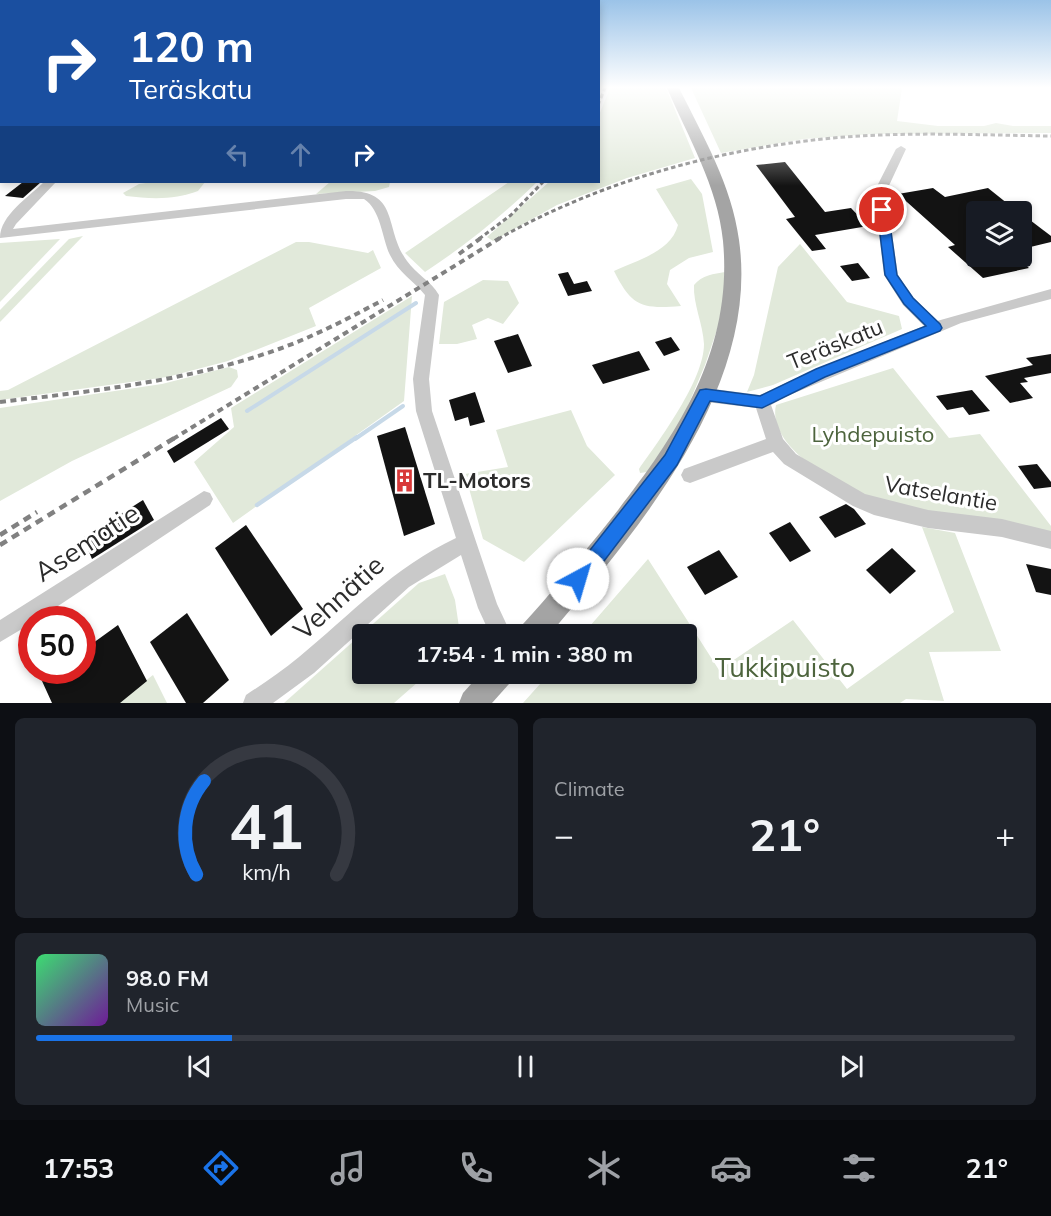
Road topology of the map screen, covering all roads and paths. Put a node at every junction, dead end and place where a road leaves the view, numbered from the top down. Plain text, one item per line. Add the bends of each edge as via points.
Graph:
1 (687, 121) edge
2 (901, 149) dead end
3 (49, 183) edge
4 (2, 234) edge
5 (1051, 294) edge
6 (935, 328) junction
7 (706, 395) junction
8 (762, 402) junction
9 (776, 443) junction
10 (690, 475) dead end
11 (204, 499) dead end
12 (1051, 540) edge
13 (466, 543) junction
14 (496, 624) edge
15 (541, 624) edge
16 (0, 632) edge
17 (490, 684) edge
18 (254, 703) edge
19 (473, 703) edge

1 - 7 main road via 716,186 731,241 731,310
2 - 6 street via 880,192 891,275 908,301
3 - 4 street
4 - 13 street via 337,196 370,197 381,210 392,250 432,295 421,371 422,397
5 - 6 street, Teräskatu
6 - 8 street, Teräskatu via 820,373
7 - 8 street
7 - 15 main road via 654,484
8 - 9 street, Vatselantie
9 - 10 street
9 - 12 street, Vatselantie via 807,470 874,506
11 - 16 street, Asematie
13 - 14 street
13 - 18 street, Vehnätie via 409,573 313,659
17 - 19 main road

